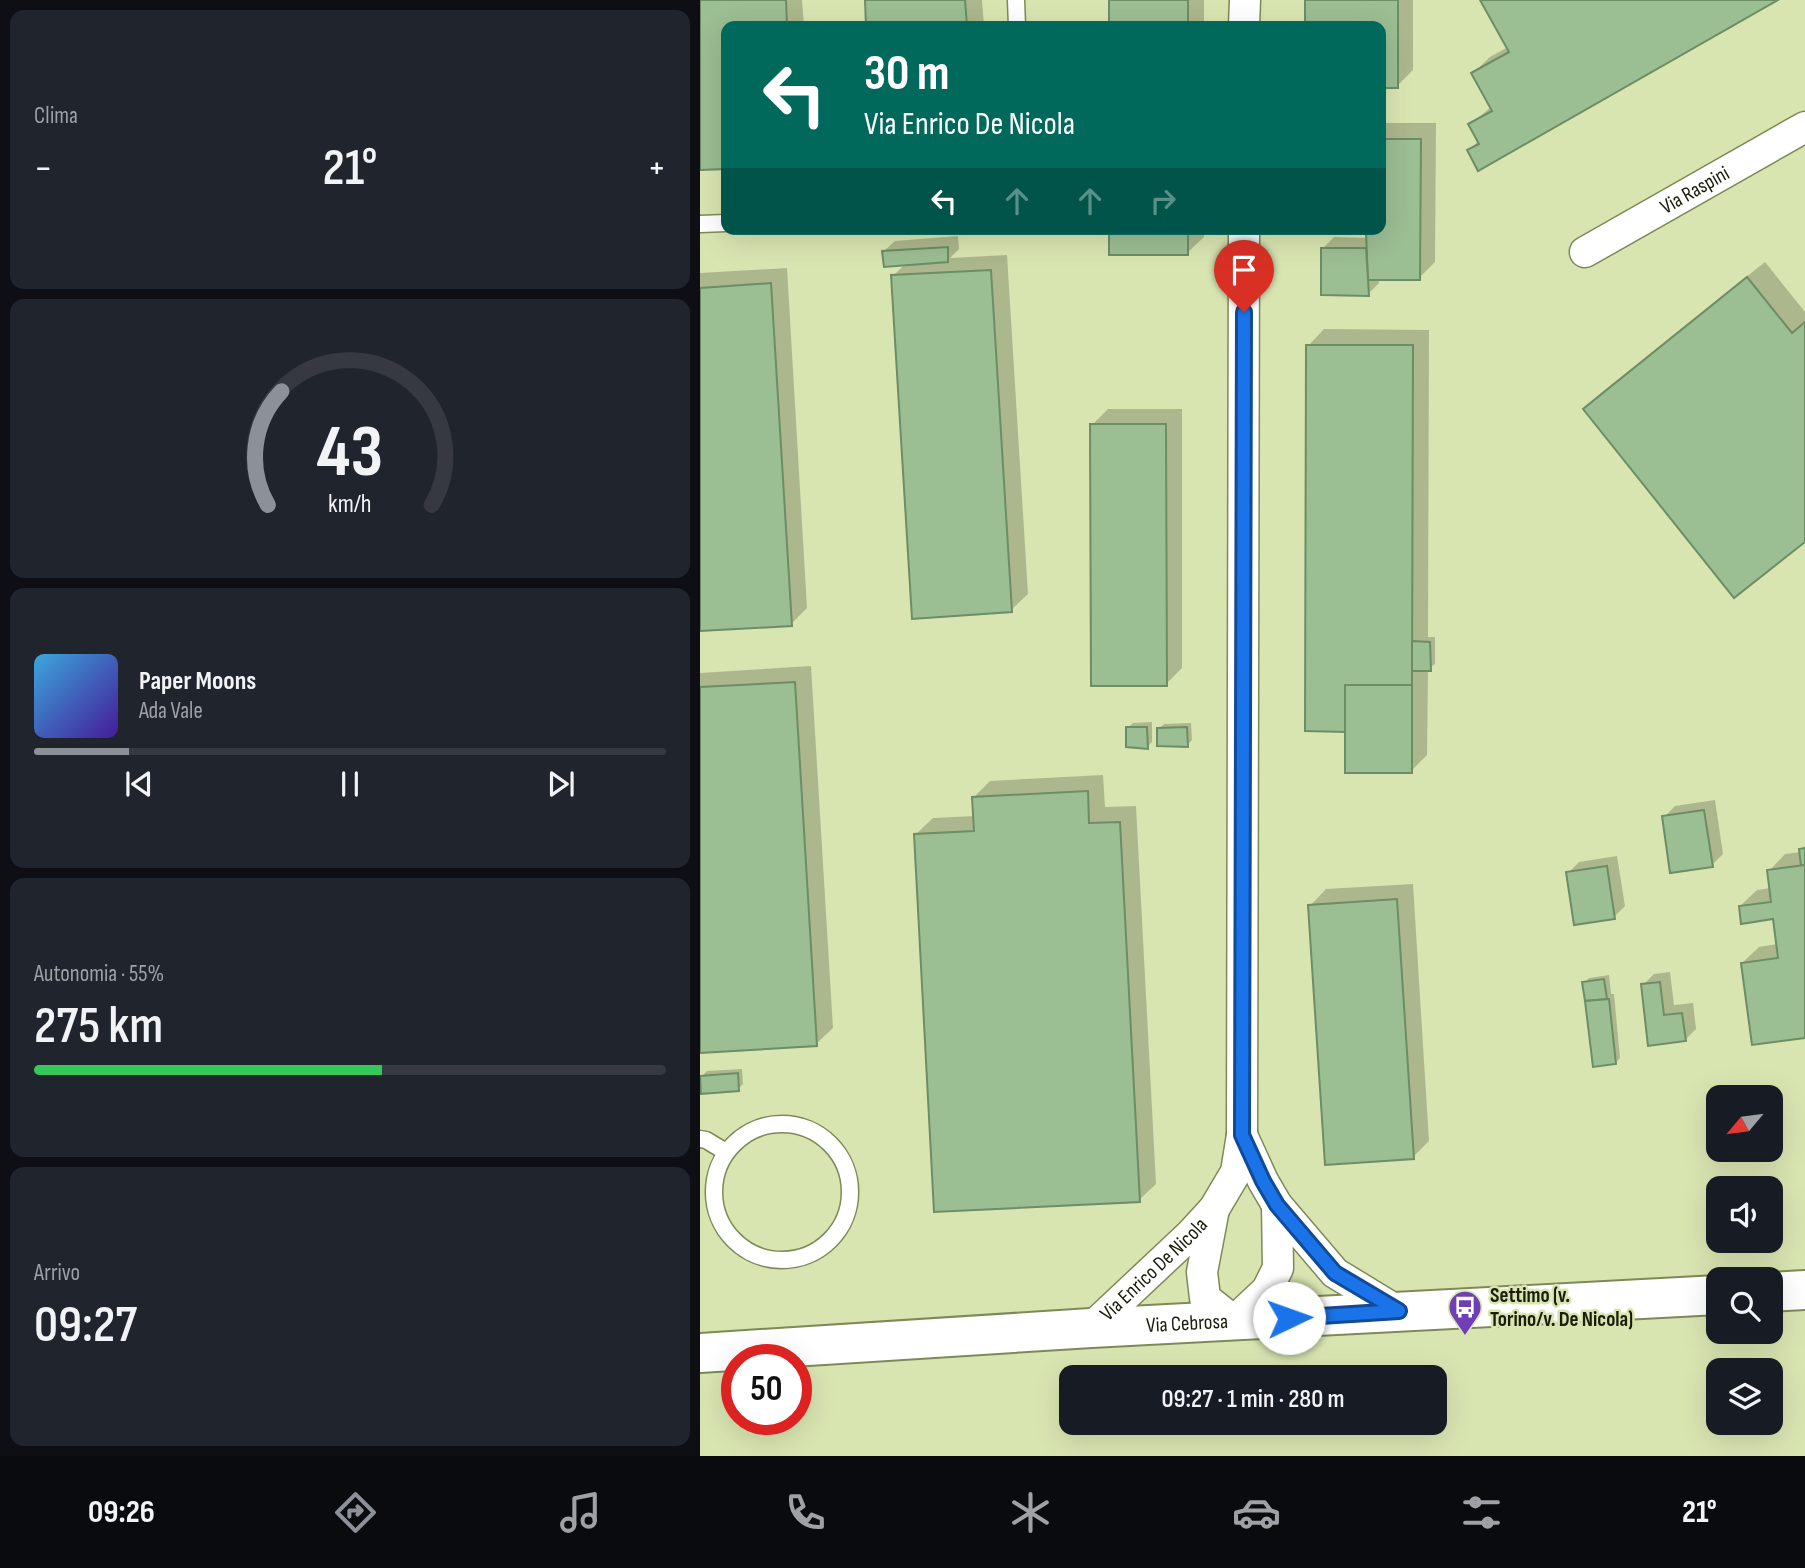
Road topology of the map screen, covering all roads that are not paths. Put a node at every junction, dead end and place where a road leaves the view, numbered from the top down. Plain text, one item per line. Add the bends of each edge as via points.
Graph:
1 (1016, 0) edge
2 (1245, 0) edge
3 (1017, 21) edge
4 (1244, 21) edge
5 (1805, 127) edge
6 (721, 223) edge
7 (700, 224) edge
8 (1244, 235) edge
9 (1585, 251) dead end
10 (1242, 1135) junction
11 (700, 1139) edge
12 (726, 1152) junction
13 (1277, 1205) junction
14 (1214, 1209) junction
15 (1805, 1290) edge
16 (1783, 1291) edge
17 (1706, 1296) edge
18 (1399, 1311) junction
19 (1234, 1321) junction
20 (1091, 1328) junction
21 (700, 1353) edge

1 - 3 lane
2 - 4 street
5 - 9 street, Via Raspini
6 - 7 lane
8 - 10 street, Via Enrico De Nicola
10 - 13 street, Via Enrico De Nicola
10 - 14 street, Via Enrico De Nicola via 1236,1172
11 - 12 lane
12 - 12 lane via 716,1171 717,1215 728,1235 745,1250 787,1260 808,1255 827,1244 841,1227 851,1186 835,1148 819,1134 800,1125 759,1127 741,1136
13 - 18 street, Via Enrico De Nicola via 1335,1273
13 - 19 street, Via Enrico De Nicola via 1278,1268 1267,1290
14 - 19 street, Via Enrico De Nicola via 1202,1272 1205,1298
14 - 20 street, Via Enrico De Nicola
15 - 16 main road
17 - 18 main road, Via Cebrosa
18 - 19 main road, Via Cebrosa
19 - 20 main road, Via Cebrosa
20 - 21 main road, Via Cebrosa

